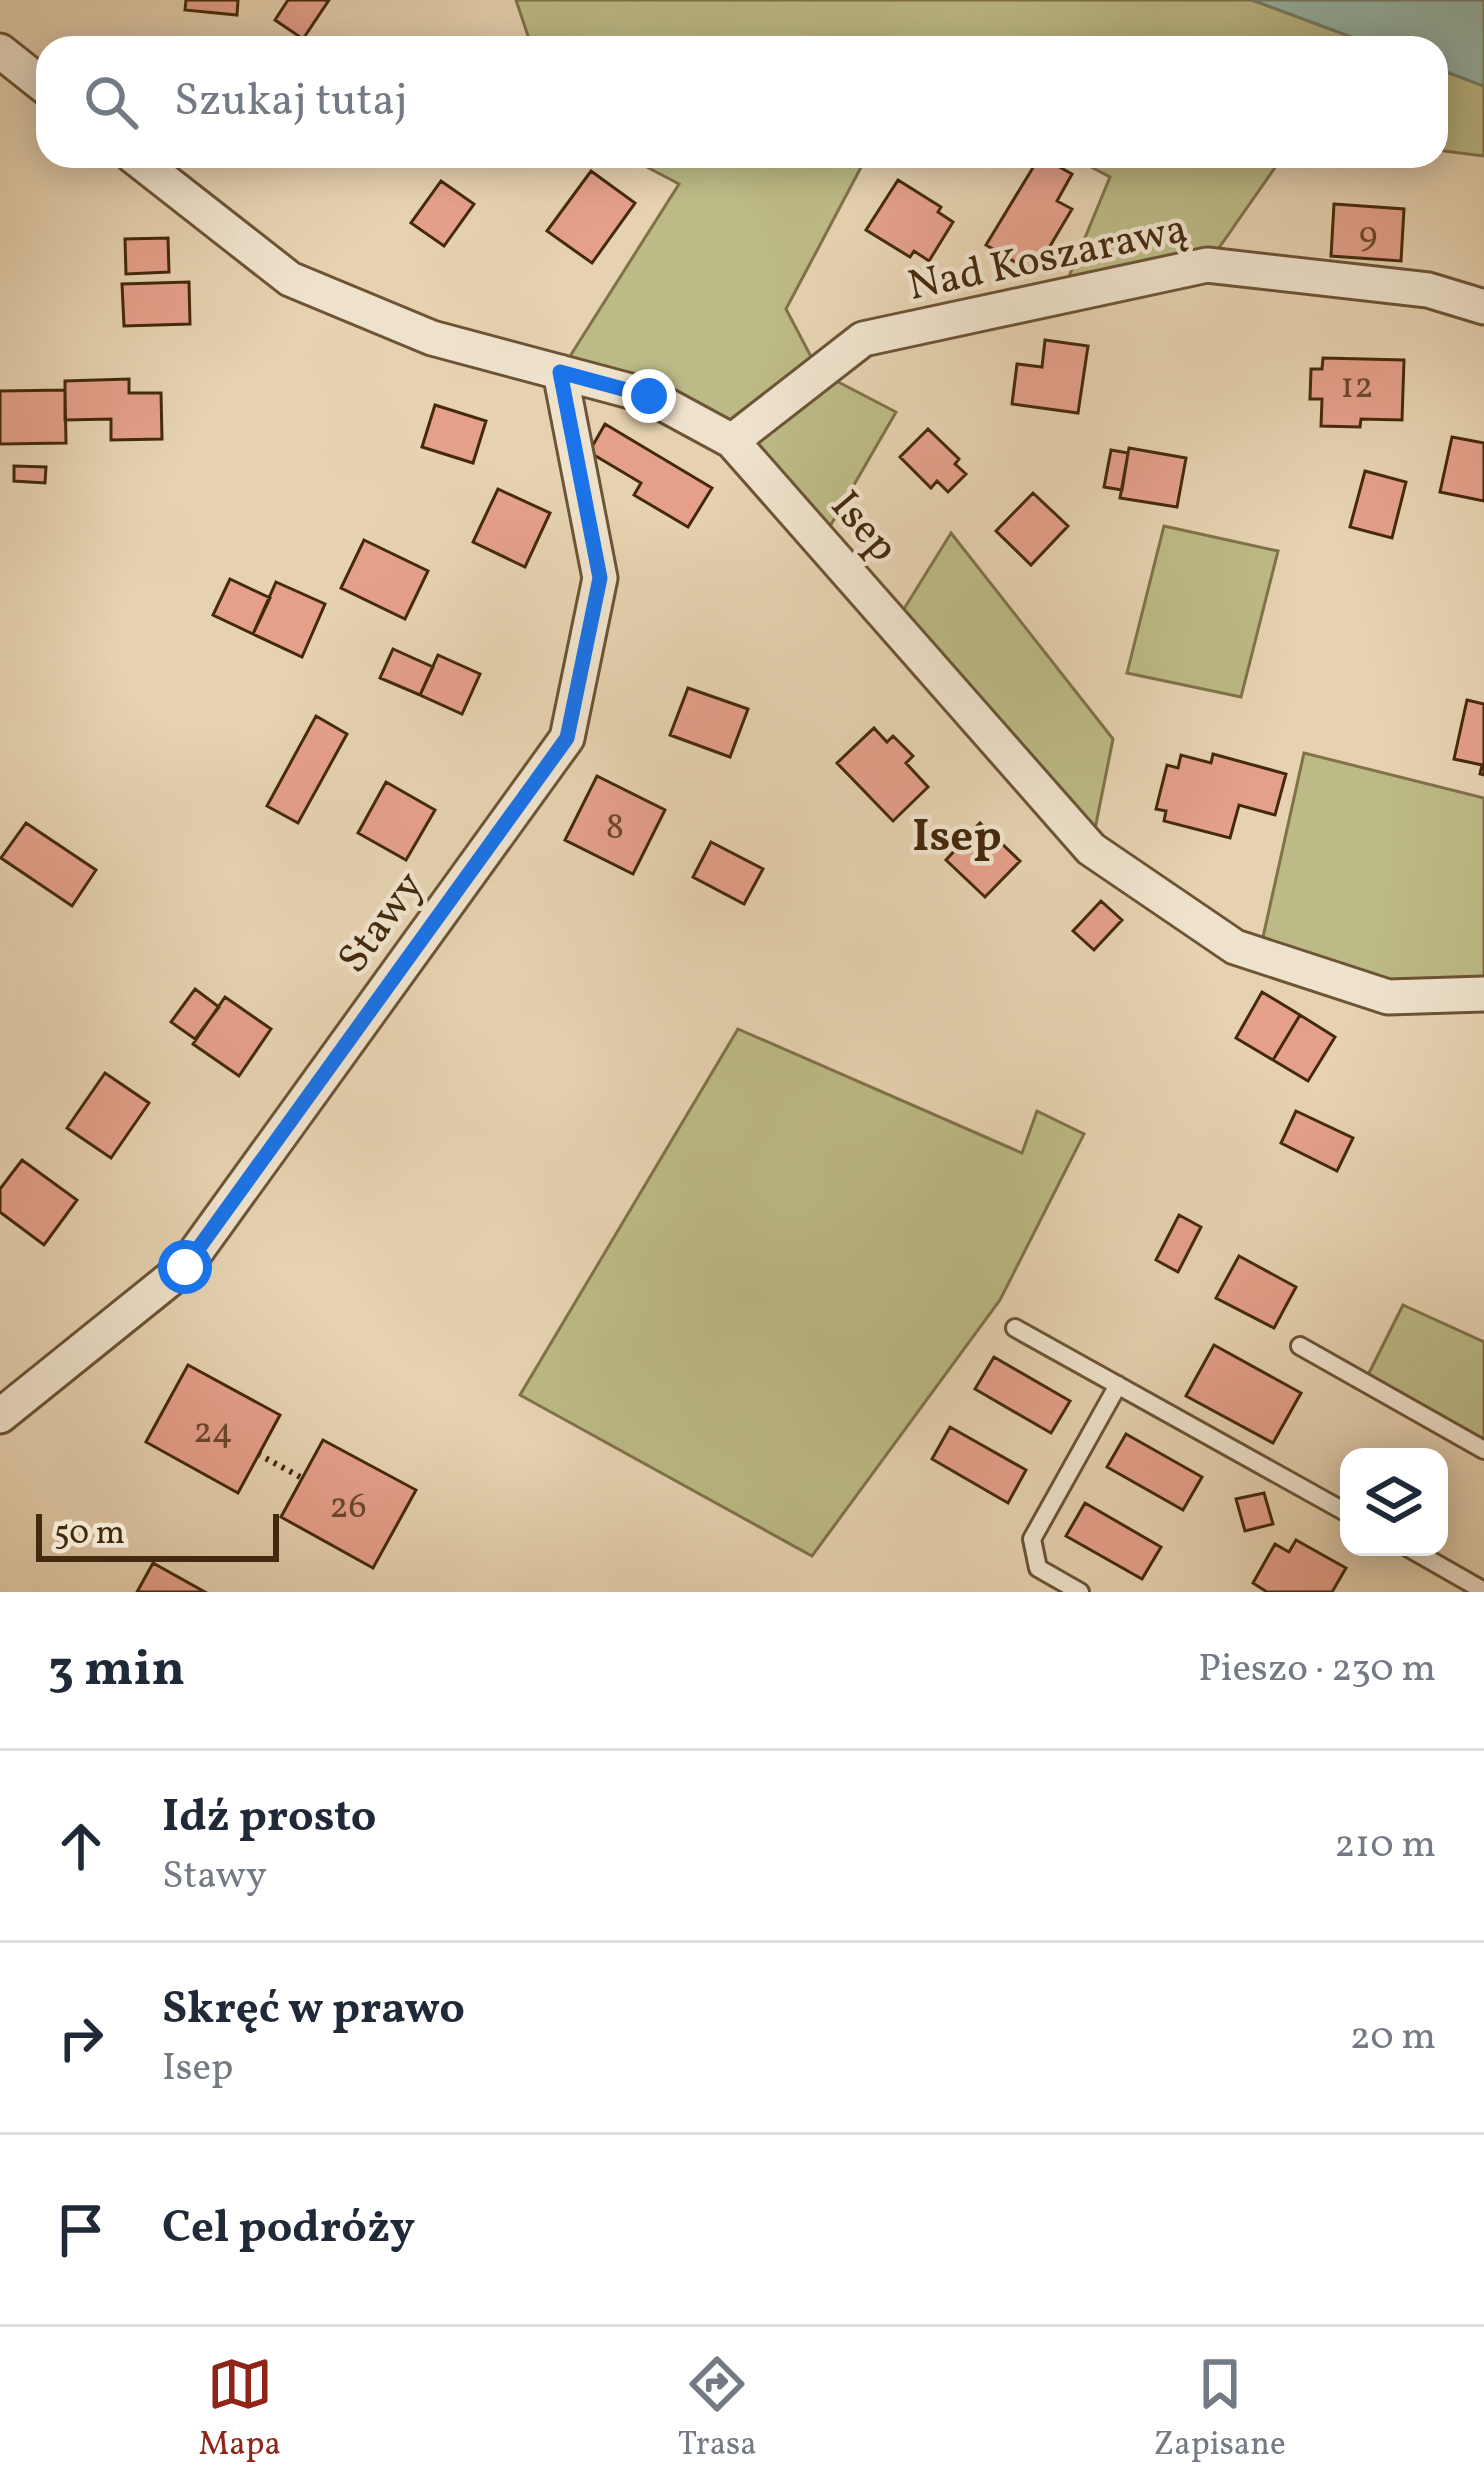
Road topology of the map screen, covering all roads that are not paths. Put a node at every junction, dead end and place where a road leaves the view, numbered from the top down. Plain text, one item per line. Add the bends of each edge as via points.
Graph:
1 (0, 51) edge
2 (36, 79) edge
3 (149, 168) edge
4 (1484, 307) edge
5 (560, 372) junction
6 (732, 442) junction
7 (1484, 994) edge
8 (1015, 1328) dead end
9 (1300, 1346) dead end
10 (1118, 1385) junction
11 (0, 1416) edge
12 (1484, 1450) edge
13 (1340, 1509) edge
14 (1423, 1556) edge
15 (1484, 1591) edge
16 (1080, 1592) edge

1 - 2 street
3 - 5 street, Isep via 290,279 432,338
4 - 6 street, Nad Koszarawą via 1428,290 1207,266 863,339
5 - 6 street, Isep via 649,396
5 - 11 street, Stawy via 600,578 567,738 185,1267
6 - 7 street, Isep via 1091,849 1235,947 1388,997
8 - 10 lane
9 - 12 lane
10 - 13 lane
10 - 16 lane via 1033,1540 1038,1568
14 - 15 lane

